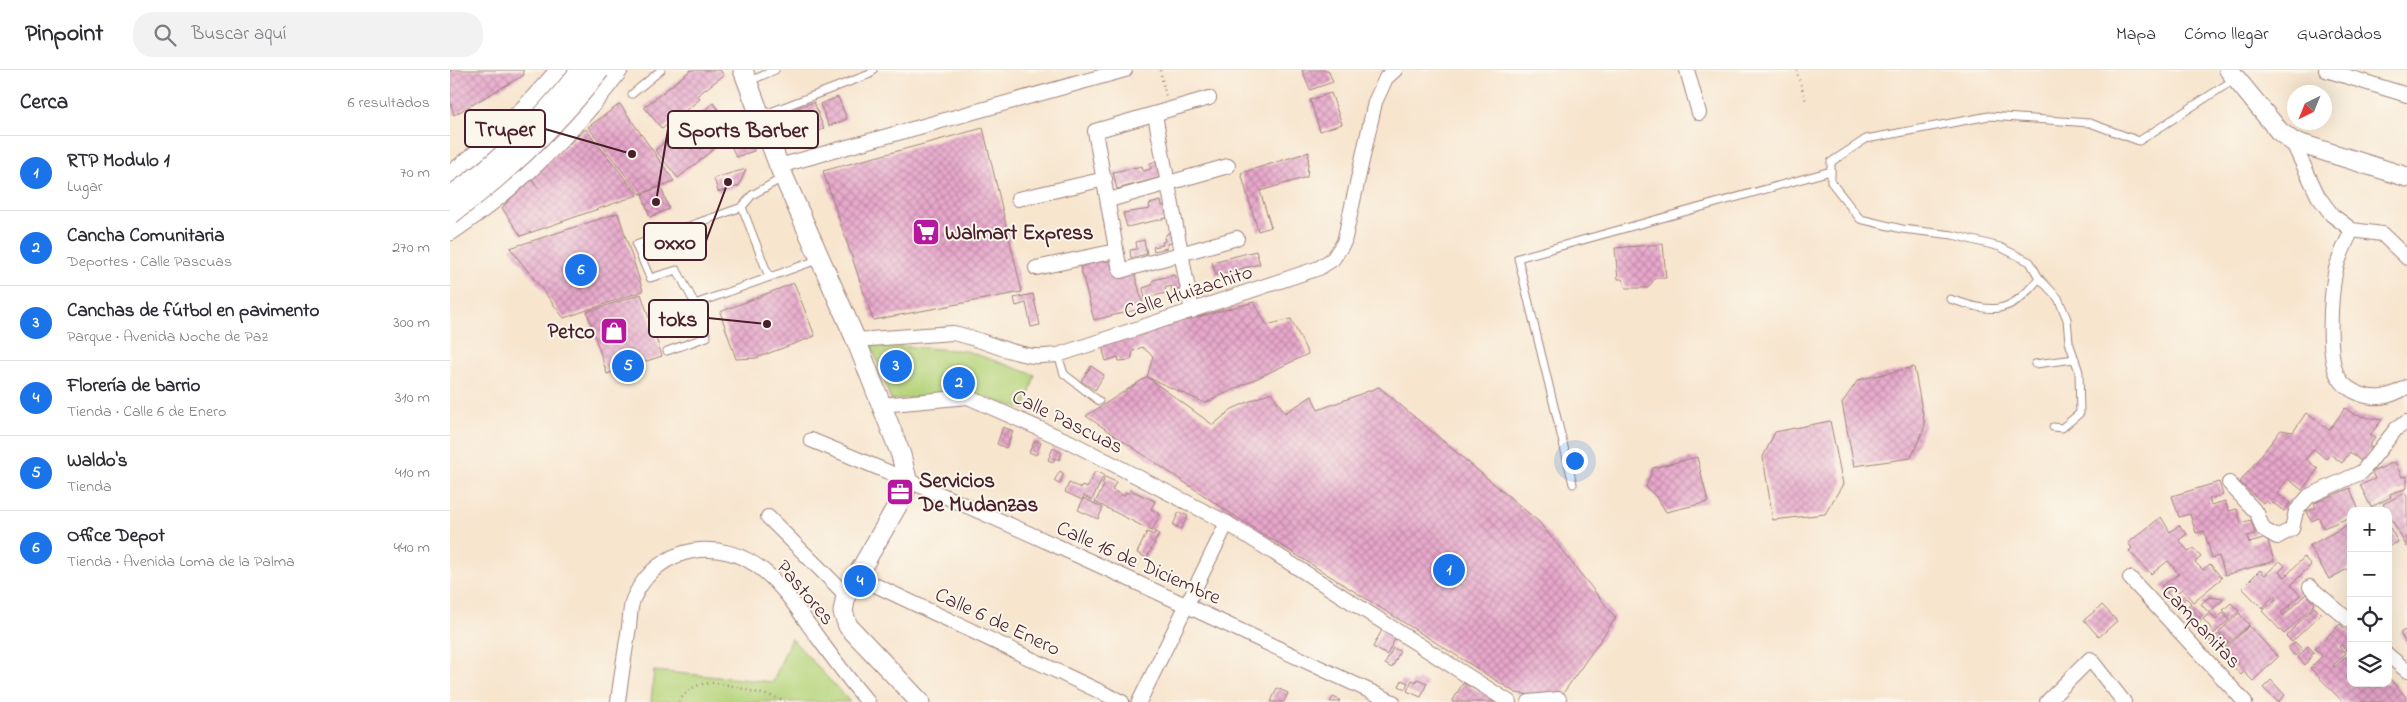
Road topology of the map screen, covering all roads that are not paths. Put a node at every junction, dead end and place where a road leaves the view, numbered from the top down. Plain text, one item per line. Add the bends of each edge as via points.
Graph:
1 (560, 70) edge
2 (566, 70) edge
3 (581, 70) edge
4 (600, 70) edge
5 (618, 70) edge
6 (660, 70) edge
7 (776, 70) edge
8 (873, 70) edge
9 (1126, 70) edge
10 (1395, 70) edge
11 (1687, 70) edge
12 (2326, 70) edge
13 (2233, 74) edge
14 (745, 76) edge
15 (632, 94) dead end
16 (2407, 95) edge
17 (1209, 98) dead end
18 (596, 99) junction
19 (1700, 113) dead end
20 (1155, 114) junction
21 (760, 116) junction
22 (2292, 141) junction
23 (1228, 166) dead end
24 (782, 171) junction
25 (1831, 171) junction
26 (450, 176) edge
27 (2407, 177) edge
28 (1105, 179) junction
29 (1169, 182) junction
30 (450, 196) edge
31 (1018, 199) dead end
32 (1109, 200) junction
33 (742, 207) junction
34 (450, 215) edge
35 (2352, 230) junction
36 (450, 232) edge
37 (1236, 238) dead end
38 (1116, 251) junction
39 (1181, 254) junction
40 (2407, 258) edge
41 (820, 259) junction
42 (1036, 268) dead end
43 (769, 277) junction
44 (2039, 278) junction
45 (1950, 300) dead end
46 (695, 304) junction
47 (1192, 311) junction
48 (657, 315) dead end
49 (856, 340) junction
50 (667, 351) dead end
51 (1058, 354) junction
52 (2075, 359) junction
53 (2035, 364) dead end
54 (2407, 387) edge
55 (1100, 401) dead end
56 (881, 404) junction
57 (2407, 422) edge
58 (2053, 427) dead end
59 (811, 440) dead end
60 (907, 479) junction
61 (2229, 482) dead end
62 (1573, 484) dead end
63 (768, 517) dead end
64 (1227, 523) junction
65 (856, 576) junction
66 (2130, 578) dead end
67 (2310, 587) dead end
68 (846, 595) junction
69 (1187, 606) junction
70 (2347, 619) edge
71 (2392, 658) edge
72 (2407, 671) edge
73 (1559, 699) dead end
74 (618, 702) edge
75 (868, 702) edge
76 (920, 702) edge
77 (1122, 702) edge
78 (1139, 702) edge
79 (1393, 702) edge
80 (1509, 702) edge
81 (1529, 702) edge
82 (2047, 702) edge
83 (2124, 702) edge
84 (2245, 702) edge

1 - 26 street via 532,104
2 - 18 street via 581,75
3 - 30 street, bridge via 512,145
4 - 34 street, bridge via 572,106 529,150
5 - 18 street
6 - 15 lane
7 - 14 lane
8 - 21 lane via 870,74
9 - 24 street
10 - 47 street, Calle Huizachito via 1386,78 1374,102 1344,242 1332,259 1318,268
11 - 19 street
12 - 16 street
13 - 22 street via 2279,131
13 - 25 lane via 2139,141 2090,123 1989,116 1866,139 1830,162
14 - 21 street
17 - 20 street
18 - 36 street via 525,173
20 - 28 street via 1095,131
20 - 29 street
21 - 24 street
22 - 27 street
22 - 35 street via 2324,206
23 - 29 street
24 - 33 lane
24 - 41 street
25 - 44 lane via 1831,182 1860,219 1902,229 1953,235 2000,247 2030,262
25 - 62 lane via 1518,258
28 - 31 street
28 - 32 street
29 - 32 street
29 - 39 street
32 - 38 street
33 - 43 lane
33 - 46 lane via 636,245 650,278 677,270
35 - 40 street via 2382,234
35 - 54 street via 2334,280 2331,308 2334,366 2350,390 2365,396 2391,396
37 - 39 street
38 - 39 street via 1120,271
38 - 42 street
39 - 47 street
41 - 43 lane
41 - 49 street
43 - 46 lane
44 - 45 lane via 2027,294 2003,308 1980,309
44 - 52 lane via 2058,298 2067,319 2069,342
46 - 48 lane
46 - 50 lane via 708,337
47 - 51 street, Calle Huizachito
49 - 51 street, Calle Huizachito via 953,333 1036,357
49 - 56 street
51 - 55 lane via 1064,374
52 - 53 lane
52 - 58 lane via 2079,372 2080,413 2062,428
56 - 60 street
56 - 64 street, Calle Pascuas via 968,397 1072,443
57 - 61 street via 2396,429 2362,472 2309,496 2296,511 2292,530 2277,537 2263,529 2257,513
59 - 60 street, Calle 16 de Diciembre
60 - 65 street via 905,492
60 - 69 street, Calle 16 de Diciembre
63 - 68 street
64 - 69 street
64 - 80 street, Calle Pascuas
65 - 68 street
65 - 77 street, Calle 6 de Enero
66 - 84 street, Campanitas
67 - 70 street
68 - 76 street via 843,612 848,626
69 - 78 street
69 - 79 street, Calle 16 de Diciembre
71 - 72 street
73 - 81 street
74 - 75 street, Pastores via 633,598 645,578 666,561 688,550 715,549 741,556 764,571 787,594
82 - 83 street via 2090,659

